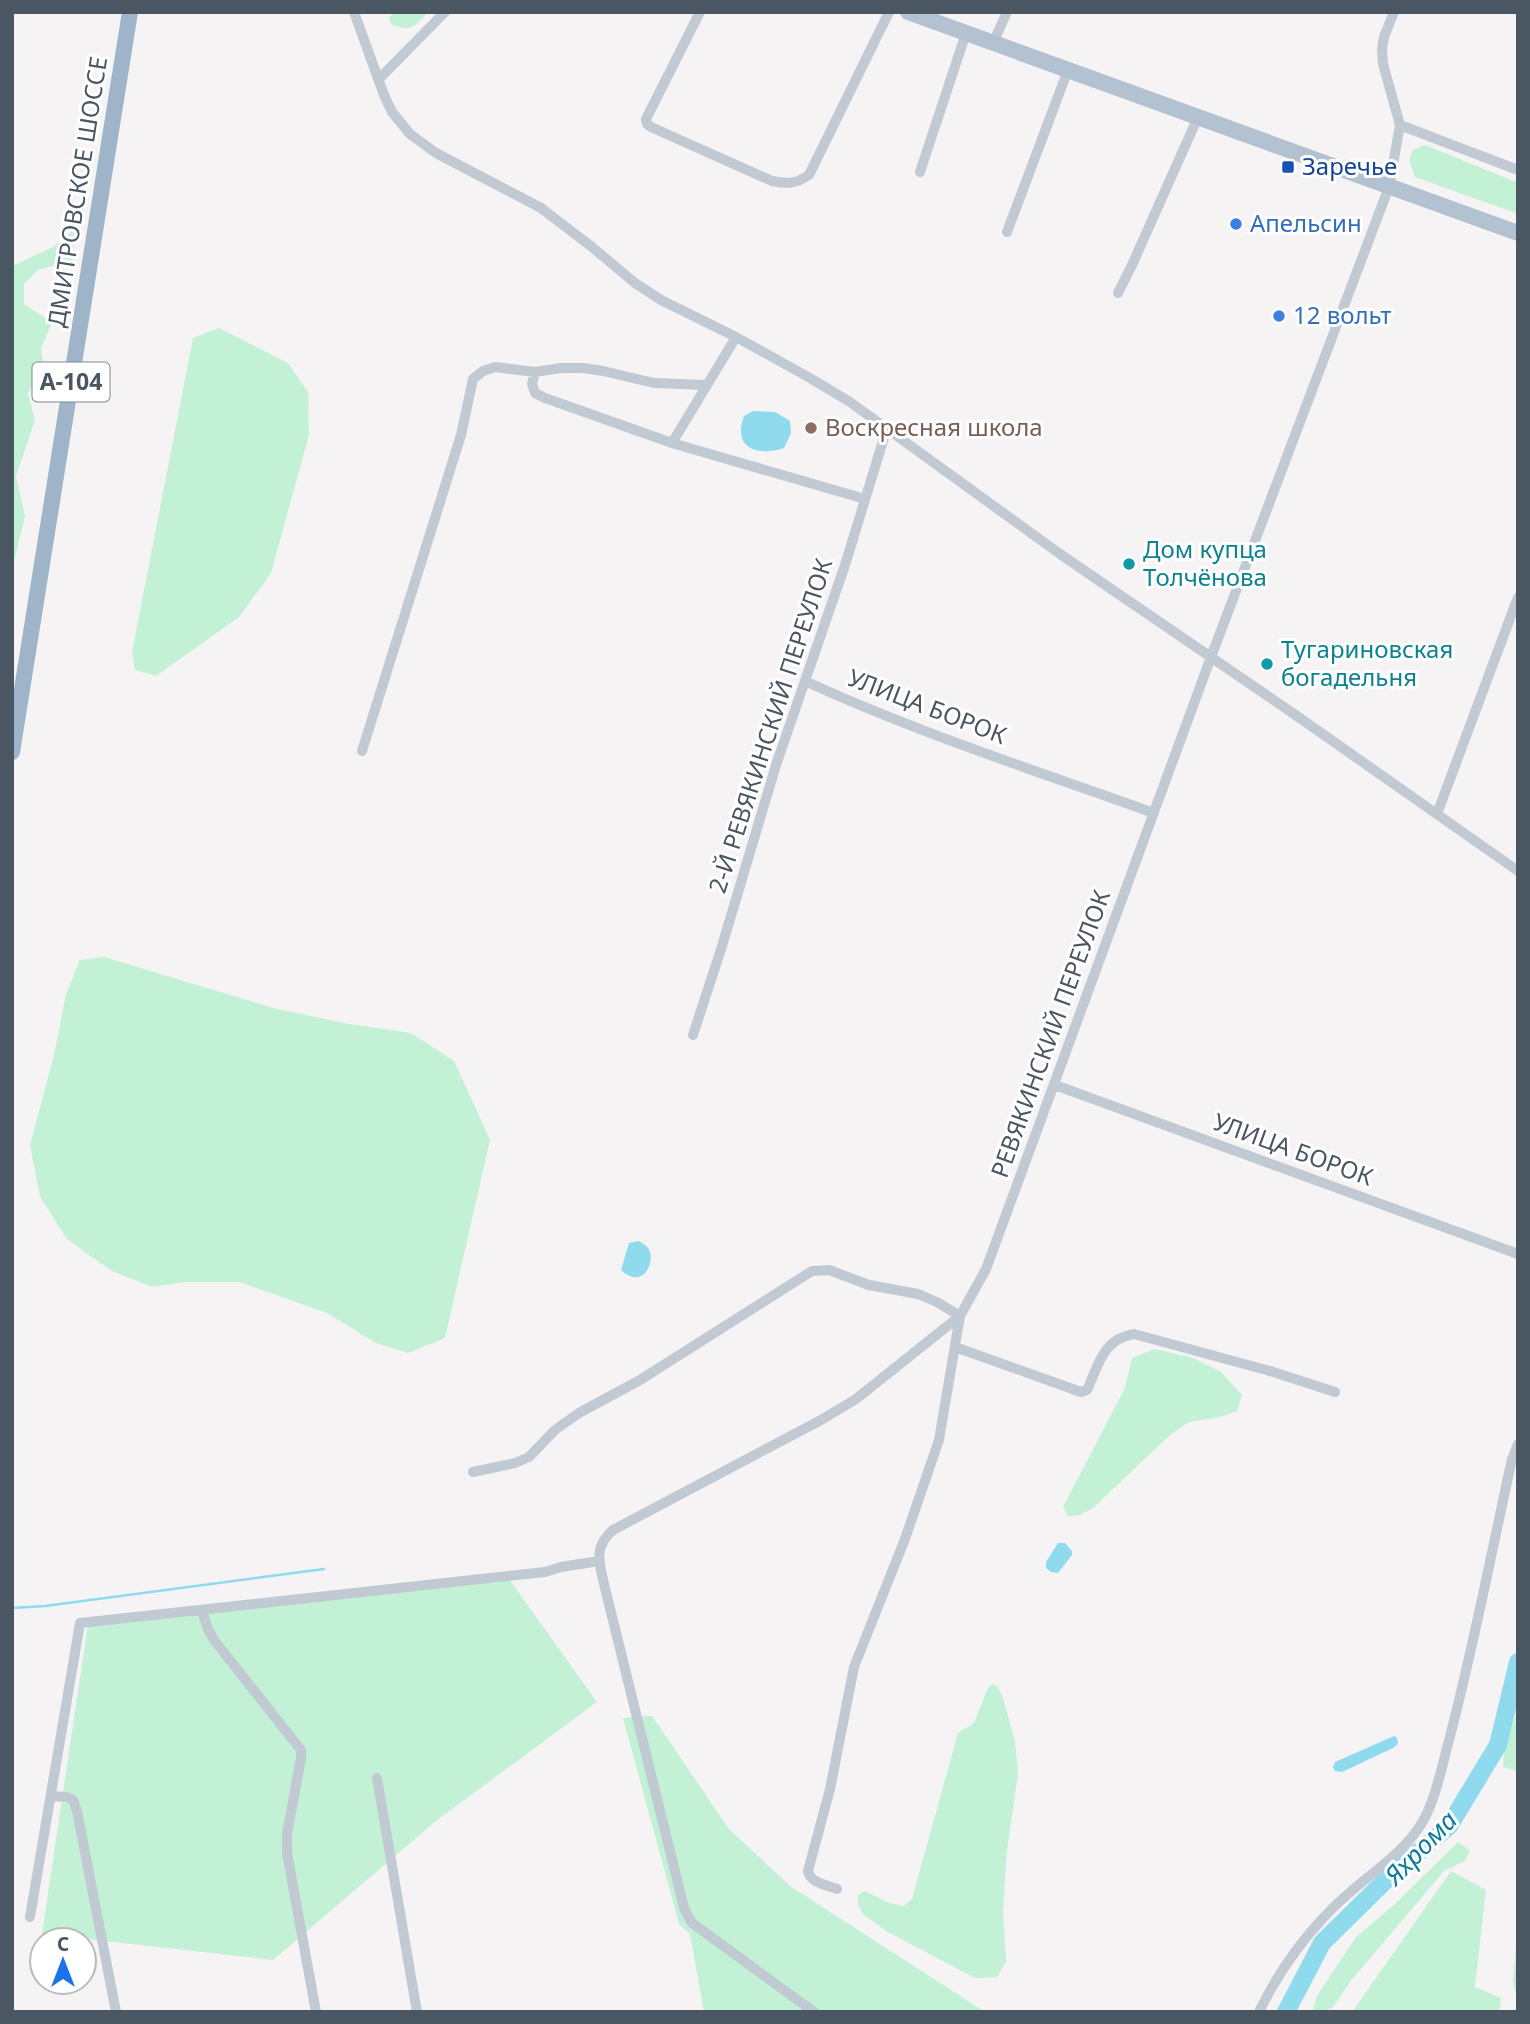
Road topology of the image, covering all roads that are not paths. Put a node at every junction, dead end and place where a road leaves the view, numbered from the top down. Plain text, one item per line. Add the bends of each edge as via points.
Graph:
1 (130, 12) edge
2 (354, 12) edge
3 (444, 12) edge
4 (700, 12) edge
5 (889, 12) edge
6 (908, 12) edge
7 (1007, 12) edge
8 (1394, 12) edge
9 (966, 33) junction
10 (993, 43) junction
11 (1068, 70) junction
12 (379, 79) junction
13 (1198, 117) junction
14 (1400, 125) junction
15 (1518, 170) edge
16 (920, 172) dead end
17 (1389, 187) junction
18 (1007, 232) dead end
19 (1518, 233) edge
20 (1118, 293) dead end
21 (736, 337) junction
22 (535, 372) junction
23 (706, 385) junction
24 (887, 428) junction
25 (672, 443) junction
26 (865, 499) junction
27 (1518, 597) edge
28 (1211, 657) junction
29 (805, 681) junction
30 (362, 751) dead end
31 (12, 752) edge
32 (1154, 813) junction
33 (1437, 814) junction
34 (1518, 870) edge
35 (693, 1035) dead end
36 (1055, 1085) junction
37 (1518, 1254) edge
38 (960, 1316) junction
39 (955, 1347) junction
40 (1335, 1392) dead end
41 (1518, 1444) edge
42 (473, 1472) dead end
43 (599, 1561) junction
44 (202, 1611) junction
45 (377, 1778) dead end
46 (51, 1796) junction
47 (837, 1889) dead end
48 (30, 1917) dead end
49 (116, 2012) edge
50 (316, 2012) edge
51 (417, 2012) edge
52 (814, 2012) edge
53 (1259, 2012) edge

1 - 31 highway, ДМИТРОВСКОЕ ШОССЕ / А-104
2 - 12 street
3 - 12 street
4 - 5 street via 647,124 784,184 798,183 809,175
6 - 9 main road
7 - 10 street
8 - 14 street via 1382,56
9 - 10 main road
9 - 16 street
10 - 11 main road
11 - 13 main road
11 - 18 street
12 - 21 street via 392,112 427,147 541,208 635,283
13 - 17 main road
13 - 20 street
14 - 15 street
14 - 17 street, РЕВЯКИНСКИЙ ПЕРЕУЛОК
17 - 19 main road
17 - 28 street, РЕВЯКИНСКИЙ ПЕРЕУЛОК
21 - 23 street
21 - 24 street via 810,377
22 - 23 street via 584,368 654,383
22 - 25 street via 535,393
22 - 30 street via 495,367 473,379 461,435
23 - 25 street
24 - 26 street, 2-Й РЕВЯКИНСКИЙ ПЕРЕУЛОК
24 - 28 street
25 - 26 street
26 - 29 street, 2-Й РЕВЯКИНСКИЙ ПЕРЕУЛОК
27 - 33 street
28 - 32 street, РЕВЯКИНСКИЙ ПЕРЕУЛОК
28 - 33 street
29 - 32 street, УЛИЦА БОРОК via 906,724
29 - 35 street, 2-Й РЕВЯКИНСКИЙ ПЕРЕУЛОК
32 - 36 street, РЕВЯКИНСКИЙ ПЕРЕУЛОК
33 - 34 street
36 - 37 street, УЛИЦА БОРОК
36 - 38 street, РЕВЯКИНСКИЙ ПЕРЕУЛОК via 986,1269
38 - 39 street, РЕВЯКИНСКИЙ ПЕРЕУЛОК
38 - 42 street via 918,1294 869,1285 829,1270 811,1271 640,1380 579,1413 529,1457
38 - 43 street via 856,1399 613,1530 602,1539
39 - 40 street via 1081,1392 1087,1390 1108,1345 1134,1334
39 - 47 street, РЕВЯКИНСКИЙ ПЕРЕУЛОК via 939,1440 854,1667 808,1871 814,1880
41 - 53 street via 1462,1688 1428,1812 1416,1833 1327,1914 1289,1961
43 - 44 street via 545,1572
43 - 52 street via 684,1908 692,1923
44 - 46 street via 80,1623
44 - 50 street via 214,1640 301,1750 287,1853
45 - 51 street
46 - 48 street
46 - 49 street via 73,1800 77,1811

